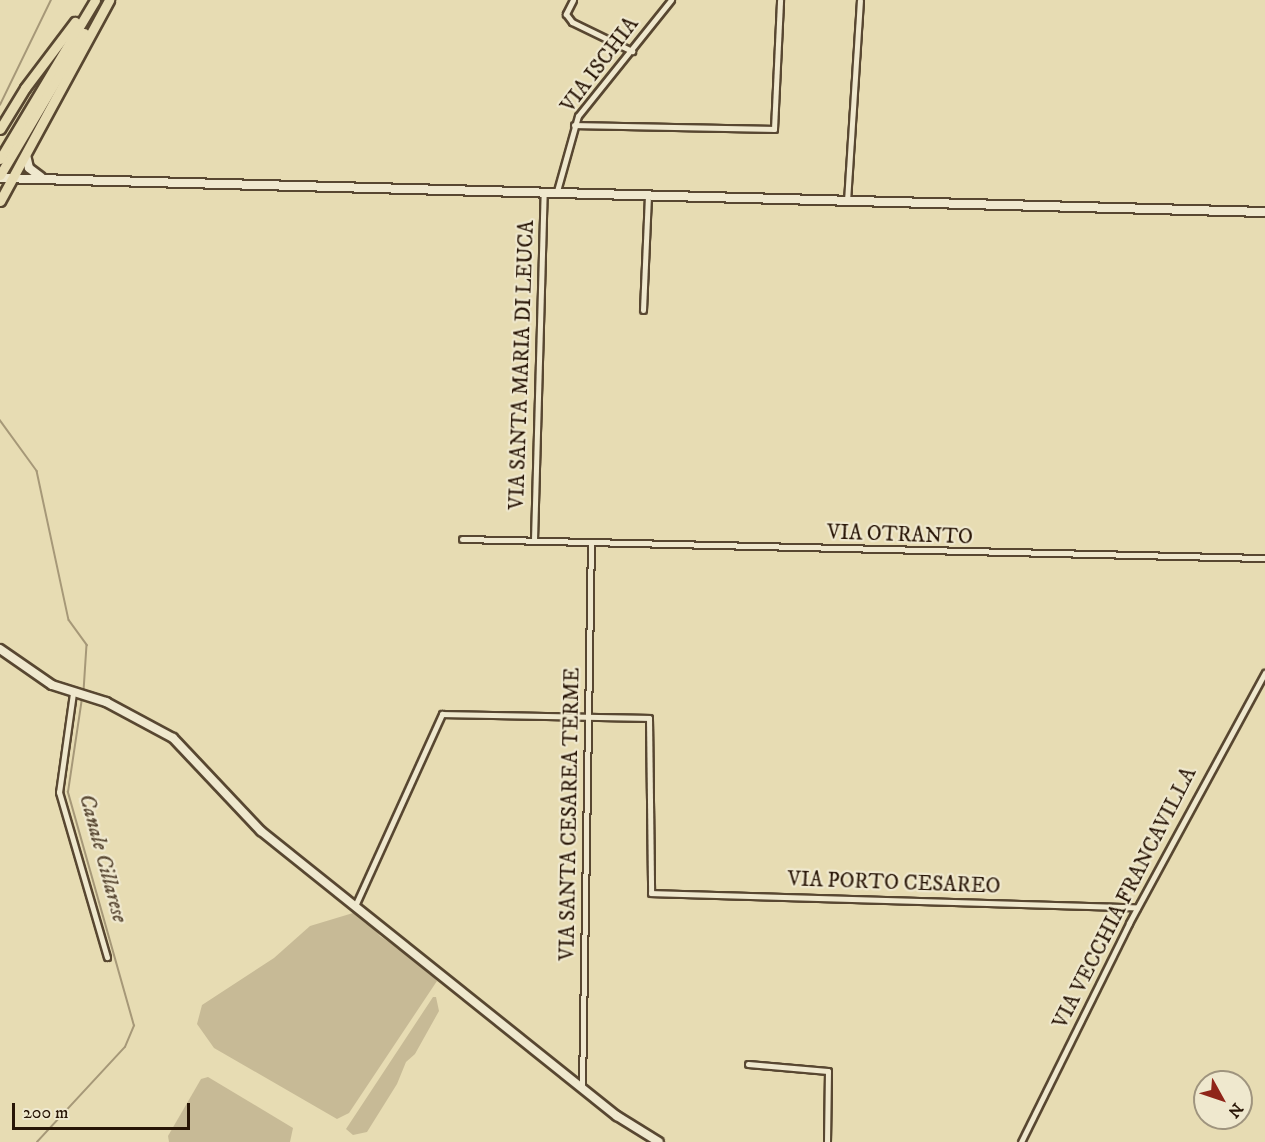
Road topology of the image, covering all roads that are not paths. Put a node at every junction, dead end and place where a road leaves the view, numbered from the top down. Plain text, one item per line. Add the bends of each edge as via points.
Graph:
1 (93, 0) edge
2 (107, 0) edge
3 (573, 0) edge
4 (671, 0) edge
5 (780, 0) edge
6 (860, 0) edge
7 (632, 51) junction
8 (574, 125) junction
9 (0, 129) edge
10 (26, 154) junction
11 (1, 170) edge
12 (13, 178) junction
13 (49, 179) junction
14 (544, 191) junction
15 (557, 191) junction
16 (648, 196) junction
17 (0, 201) edge
18 (847, 201) junction
19 (1265, 212) edge
20 (643, 310) dead end
21 (462, 539) dead end
22 (534, 540) junction
23 (591, 542) junction
24 (1265, 558) edge
25 (0, 649) edge
26 (1265, 672) edge
27 (73, 693) junction
28 (589, 717) junction
29 (355, 906) junction
30 (1137, 907) junction
31 (107, 957) dead end
32 (748, 1064) dead end
33 (582, 1088) junction
34 (659, 1142) edge
35 (827, 1142) edge
36 (1021, 1142) edge

1 - 9 highway via 25,87
1 - 11 highway
2 - 10 highway
2 - 11 highway
3 - 7 street via 566,14 572,22
4 - 7 street, VIA ISCHIA
5 - 8 street via 774,129
6 - 18 street
7 - 8 street, VIA ISCHIA
8 - 15 street, VIA ISCHIA
10 - 12 highway
10 - 13 main road via 33,172
11 - 12 main road
12 - 13 main road
12 - 17 highway
13 - 14 main road
14 - 15 main road
14 - 22 street, VIA SANTA MARIA DI LEUCA
15 - 16 main road
16 - 18 main road
16 - 20 street
18 - 19 main road
21 - 22 street, VIA OTRANTO
22 - 23 street, VIA OTRANTO
23 - 24 street, VIA OTRANTO
23 - 28 street, VIA SANTA CESAREA TERME
25 - 27 main road via 38,677
26 - 30 street, VIA VECCHIA FRANCAVILLA
27 - 29 main road via 137,716 173,738 243,816
27 - 31 street via 59,792
28 - 29 street via 442,714
28 - 30 street, VIA PORTO CESAREO via 650,718 651,893
28 - 33 street, VIA SANTA CESAREA TERME
29 - 33 main road
30 - 36 street, VIA VECCHIA FRANCAVILLA
32 - 35 street via 828,1071
33 - 34 main road via 632,1127

